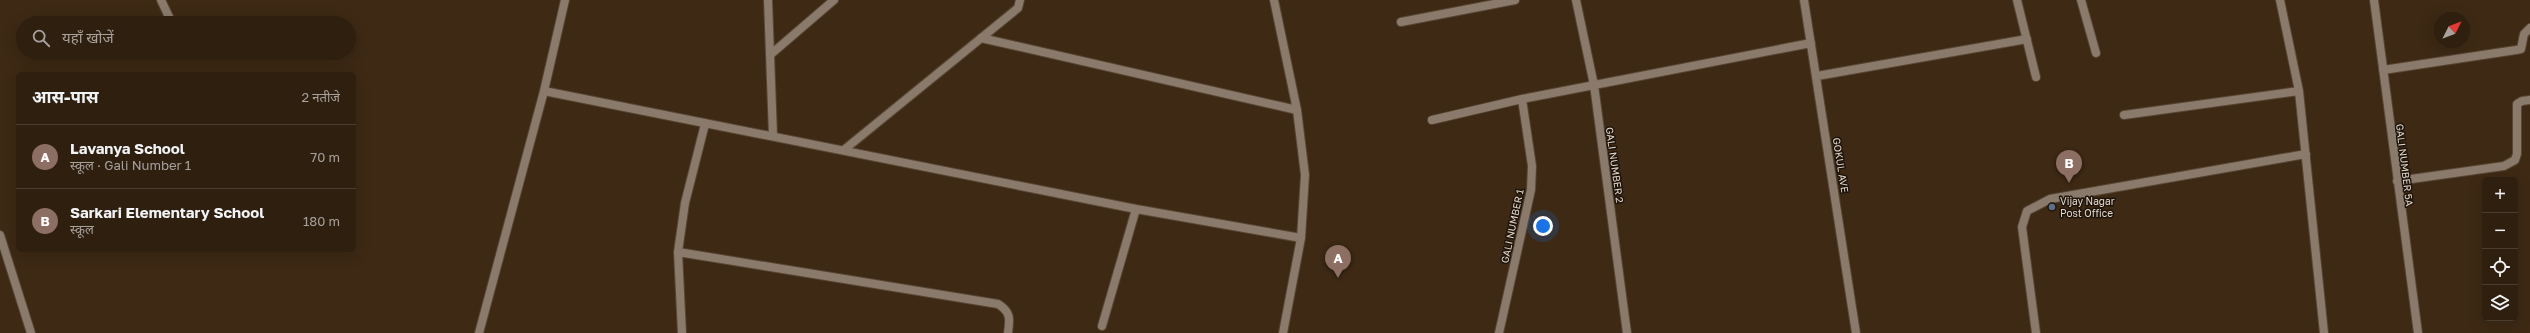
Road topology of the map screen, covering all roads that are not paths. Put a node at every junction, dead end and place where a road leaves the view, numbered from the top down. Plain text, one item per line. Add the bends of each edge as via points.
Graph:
1 (161, 0) edge
2 (565, 0) edge
3 (768, 0) edge
4 (834, 0) edge
5 (1020, 0) edge
6 (1274, 0) edge
7 (1515, 0) edge
8 (1576, 0) edge
9 (1804, 0) edge
10 (2017, 0) edge
11 (2081, 0) edge
12 (2280, 0) edge
13 (2374, 0) edge
14 (1504, 1) edge
15 (169, 16) edge
16 (1401, 22) dead end
17 (2530, 28) edge
18 (981, 38) junction
19 (2027, 39) junction
20 (1811, 43) junction
21 (2096, 53) dead end
22 (770, 55) junction
23 (2383, 70) junction
24 (1817, 76) junction
25 (2036, 77) dead end
26 (1594, 85) junction
27 (544, 91) junction
28 (2299, 91) junction
29 (1522, 99) junction
30 (2530, 100) edge
31 (1297, 110) junction
32 (2124, 115) dead end
33 (1432, 120) dead end
34 (705, 124) junction
35 (773, 135) junction
36 (845, 149) junction
37 (2306, 154) junction
38 (2396, 181) junction
39 (1136, 208) junction
40 (0, 235) edge
41 (1301, 238) junction
42 (678, 252) junction
43 (1102, 326) dead end
44 (31, 333) edge
45 (479, 333) edge
46 (682, 333) edge
47 (1008, 333) edge
48 (1283, 333) edge
49 (1499, 333) edge
50 (1628, 333) edge
51 (1856, 333) edge
52 (2036, 333) edge
53 (2324, 333) edge
54 (2418, 333) edge

1 - 15 street
2 - 27 street
3 - 22 street
4 - 22 street
5 - 18 street via 1018,8
6 - 31 street
7 - 14 street
8 - 26 street, GALI NUMBER 2
9 - 20 street, GOKUL AVE
10 - 19 street
11 - 21 street
12 - 28 street
13 - 23 street, GALI NUMBER 5A
14 - 16 street
17 - 23 street via 2524,34 2521,49
18 - 31 street
18 - 36 street
19 - 24 street
19 - 25 street
20 - 24 street, GOKUL AVE
20 - 26 street
22 - 35 street
23 - 38 street, GALI NUMBER 5A
24 - 51 street, GOKUL AVE
26 - 29 street
26 - 50 street, GALI NUMBER 2
27 - 34 street
27 - 45 street
28 - 32 street
28 - 37 street
29 - 33 street
29 - 49 street, GALI NUMBER 1 via 1532,166 1531,190
30 - 38 street via 2517,104 2517,154 2511,163
31 - 41 street via 1305,175
34 - 35 street
34 - 42 street via 685,203
35 - 36 street
36 - 39 street
37 - 52 street via 2050,199 2036,204 2027,211 2022,227
37 - 53 street
38 - 54 street, GALI NUMBER 5A
39 - 41 street
39 - 43 street
40 - 44 street
41 - 48 street
42 - 46 street
42 - 47 street via 998,304 1008,311

